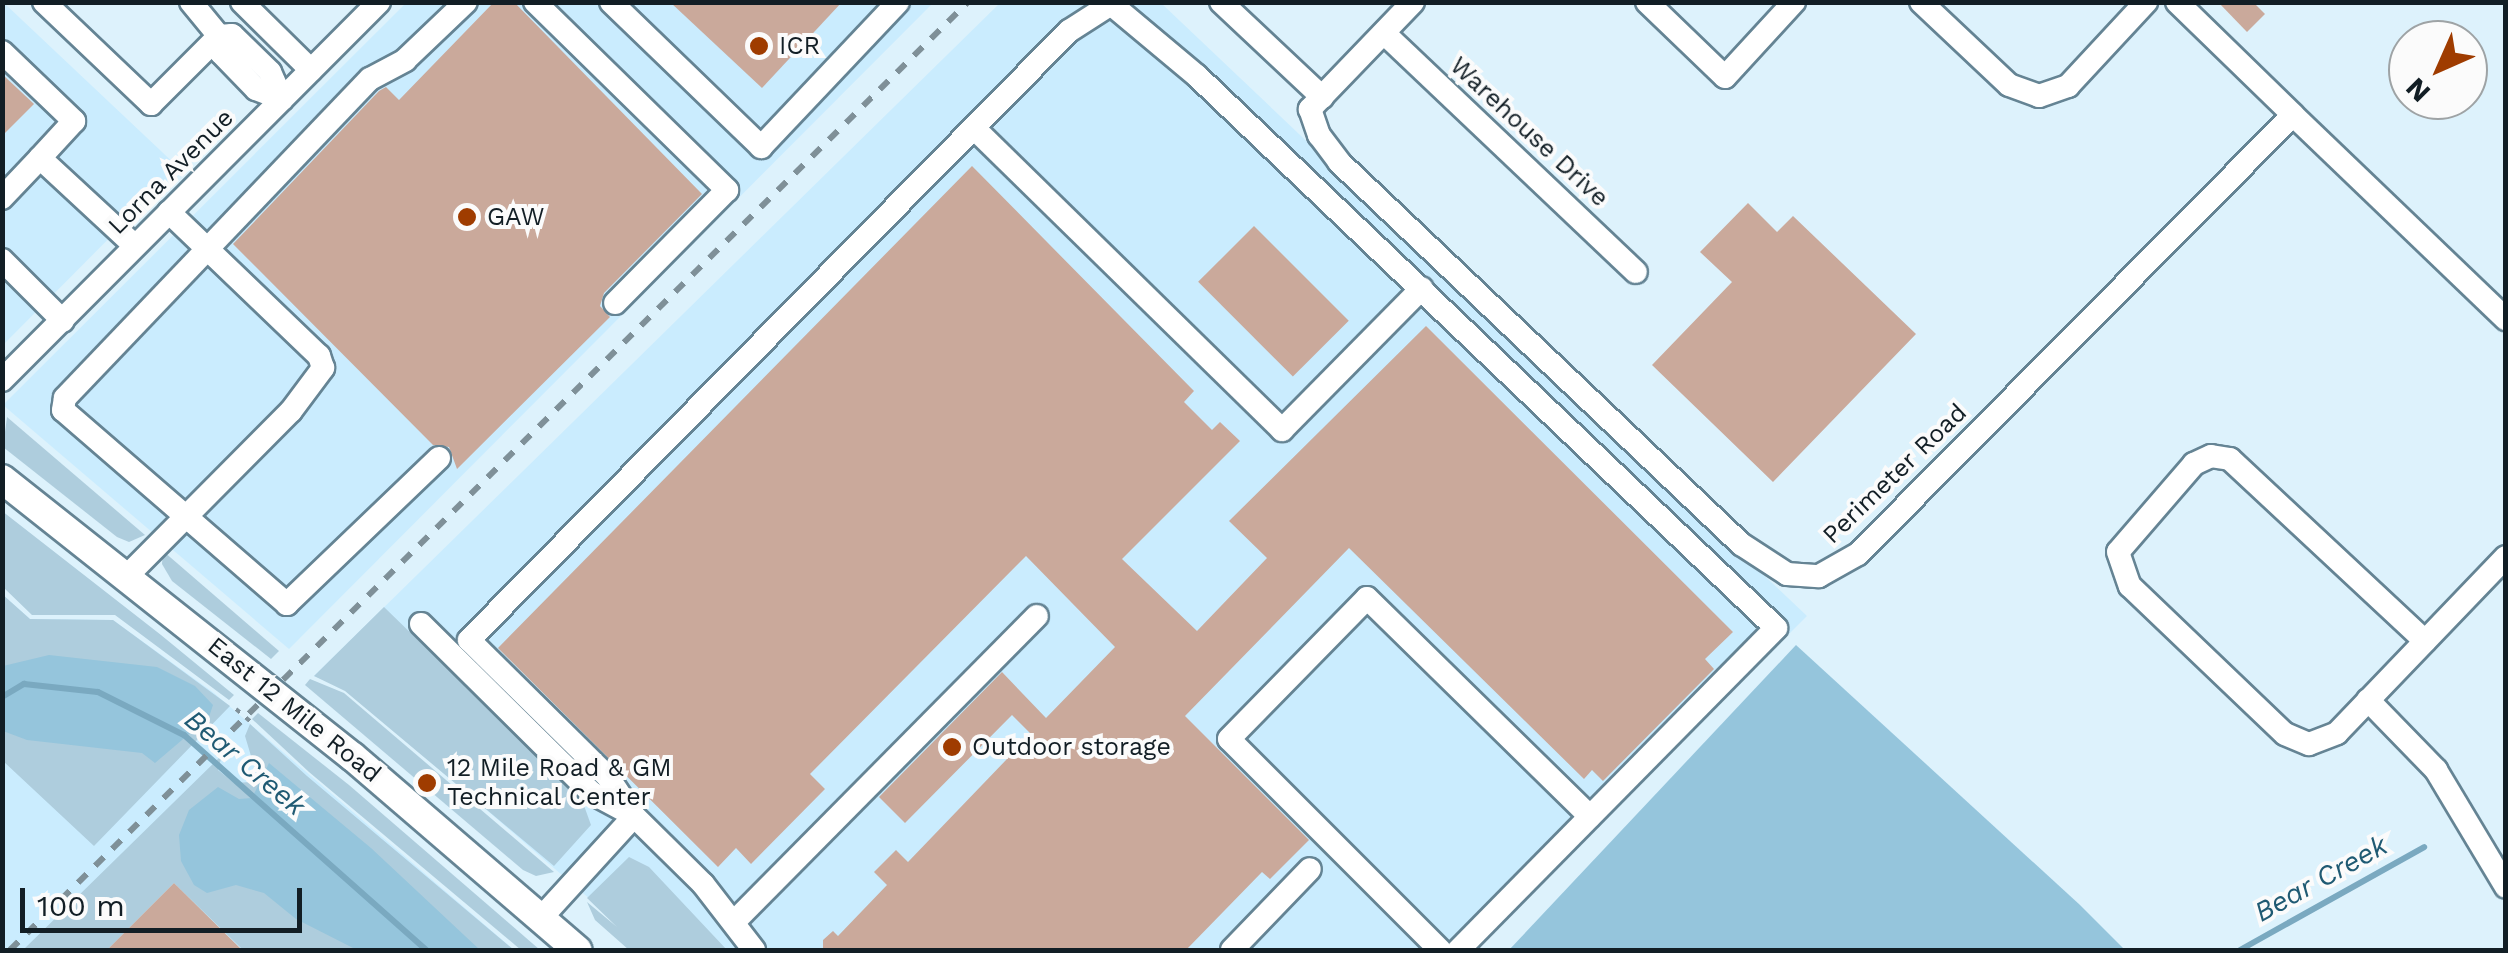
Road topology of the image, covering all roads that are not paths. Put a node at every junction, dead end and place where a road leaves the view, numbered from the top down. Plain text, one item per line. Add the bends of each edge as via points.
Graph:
1 (44, 2) edge
2 (191, 2) edge
3 (242, 2) edge
4 (378, 2) edge
5 (466, 2) edge
6 (536, 2) edge
7 (610, 2) edge
8 (898, 2) edge
9 (1222, 2) edge
10 (1413, 2) edge
11 (1647, 2) edge
12 (1794, 2) edge
13 (1921, 2) edge
14 (2146, 2) edge
15 (2177, 2) edge
16 (1384, 32) junction
17 (219, 36) junction
18 (2, 52) edge
19 (312, 70) junction
20 (282, 99) junction
21 (1316, 103) junction
22 (2293, 116) junction
23 (975, 129) junction
24 (40, 158) junction
25 (5, 190) edge
26 (169, 212) junction
27 (136, 246) junction
28 (208, 248) junction
29 (2, 260) edge
30 (1636, 272) dead end
31 (1422, 288) junction
32 (616, 303) dead end
33 (2506, 319) edge
34 (63, 320) junction
35 (2, 380) edge
36 (439, 458) dead end
37 (2, 479) edge
38 (184, 516) junction
39 (2506, 557) edge
40 (126, 577) junction
41 (1037, 616) dead end
42 (421, 624) dead end
43 (2425, 641) junction
44 (2368, 700) junction
45 (634, 816) junction
46 (1590, 816) junction
47 (1310, 870) dead end
48 (2506, 887) edge
49 (541, 918) junction
50 (735, 922) junction
51 (577, 950) edge
52 (754, 950) edge
53 (1232, 950) edge
54 (1440, 950) edge
55 (1458, 950) edge

1 - 17 street via 151,104
2 - 17 street
3 - 19 street
4 - 19 street, Lorna Avenue
5 - 28 street via 405,60 370,79
6 - 32 street via 727,190
7 - 8 street via 761,147
9 - 21 street
10 - 16 street
11 - 12 street via 1725,76
13 - 14 street via 2009,86 2039,96 2068,86
15 - 22 street
16 - 21 street
16 - 30 street, Warehouse Drive
17 - 20 street via 232,35 270,72
18 - 24 street via 74,122
19 - 20 street, Lorna Avenue
20 - 26 street, Lorna Avenue
21 - 22 street, Perimeter Road via 1340,162 1727,531 1772,566 1803,577 1833,571 1858,554
22 - 33 street
23 - 31 street via 1086,14 1112,4
23 - 31 street via 1282,430
23 - 45 street via 469,640 608,776
24 - 25 street
24 - 27 street
26 - 27 street, Lorna Avenue
26 - 28 street
27 - 34 street, Lorna Avenue
28 - 38 street via 320,356 324,368 291,411
28 - 38 street via 64,398 63,410
29 - 34 street
31 - 46 street via 1776,628
34 - 35 street, Lorna Avenue
36 - 38 street via 287,604
37 - 40 main road, East 12 Mile Road
38 - 40 street
39 - 43 street
40 - 49 main road, East 12 Mile Road via 353,757
41 - 50 street
42 - 45 street via 592,793
43 - 44 street
43 - 44 street via 2230,459 2210,456 2194,464 2124,538 2118,560 2124,580 2290,739 2324,742
44 - 48 street via 2436,770
45 - 49 street
45 - 50 street
46 - 54 street via 1367,598 1229,739
46 - 55 street
47 - 53 street
49 - 51 main road, East 12 Mile Road
50 - 52 street

